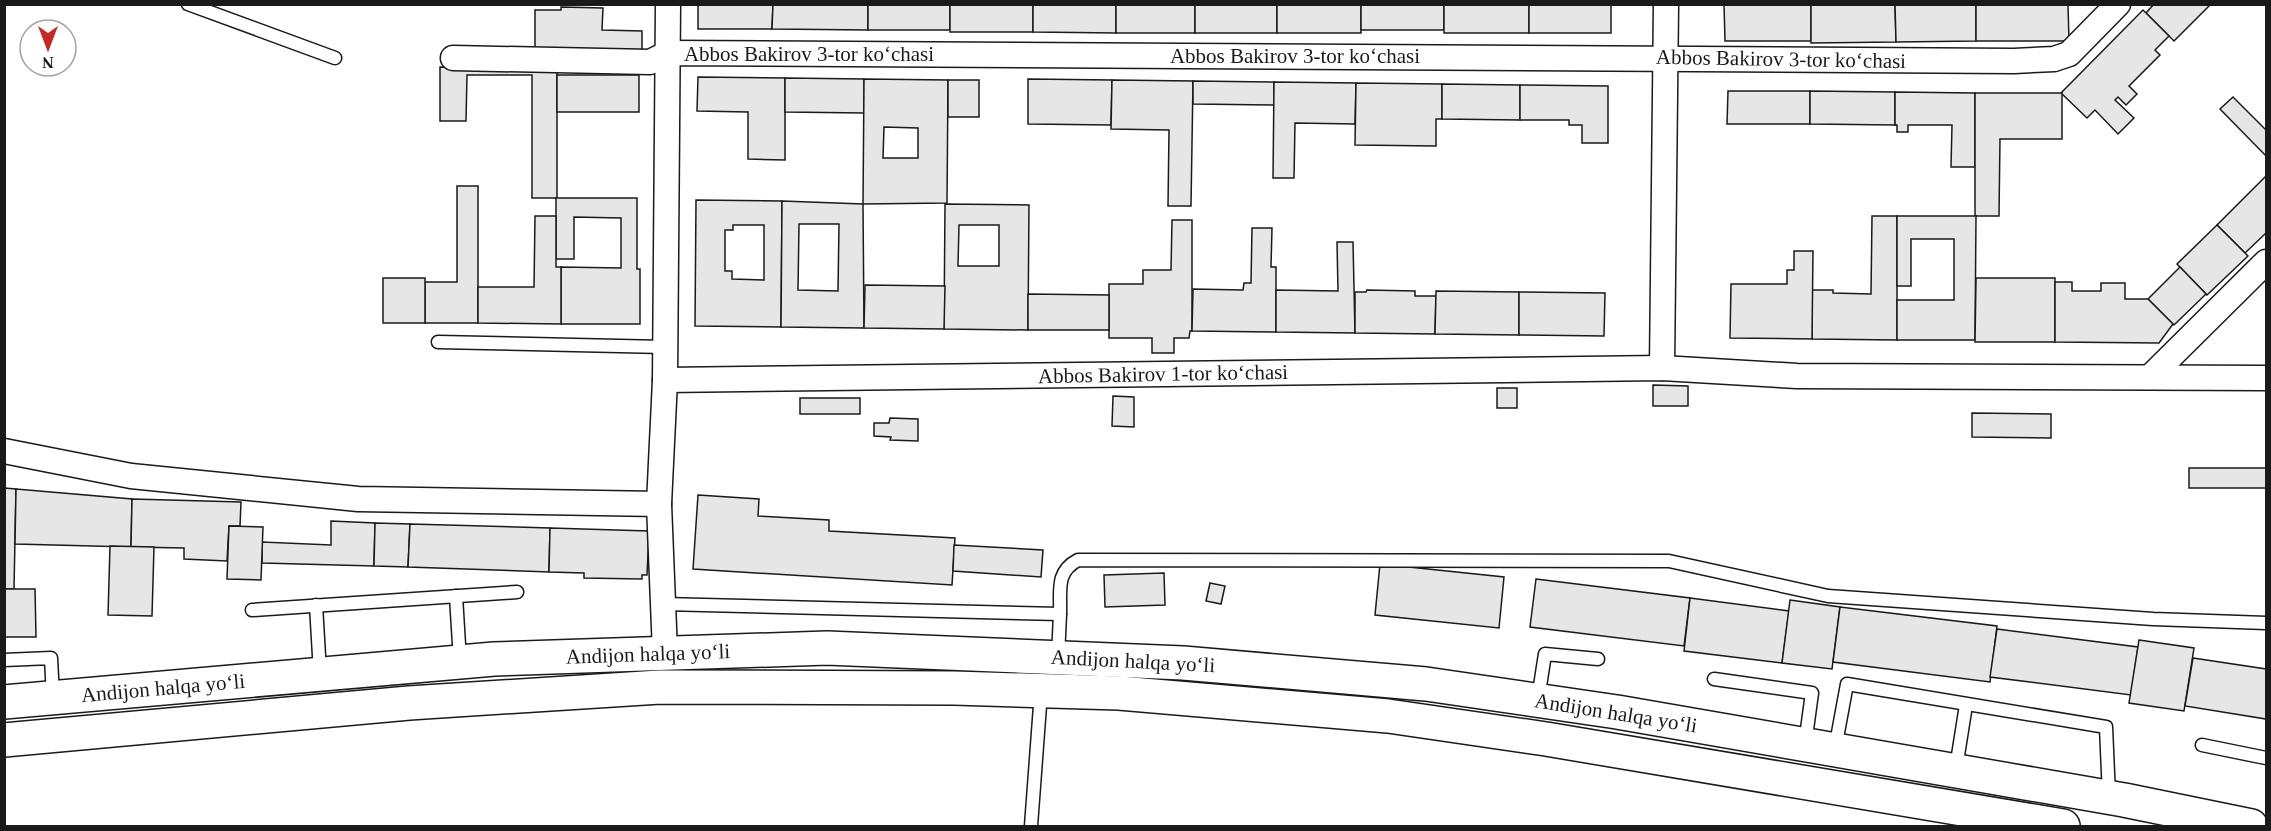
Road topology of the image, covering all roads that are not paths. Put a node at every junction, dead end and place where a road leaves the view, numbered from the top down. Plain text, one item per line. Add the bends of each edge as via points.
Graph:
1 (188, 4) edge
2 (668, 4) edge
3 (1666, 4) edge
4 (2118, 4) edge
5 (668, 53) junction
6 (335, 58) dead end
7 (453, 58) dead end
8 (1665, 58) junction
9 (2266, 262) edge
10 (438, 342) dead end
11 (664, 347) junction
12 (1662, 368) junction
13 (2150, 377) junction
14 (2266, 378) edge
15 (665, 380) junction
16 (4, 451) edge
17 (659, 504) junction
18 (517, 592) dead end
19 (456, 596) junction
20 (663, 604) junction
21 (316, 605) junction
22 (252, 610) dead end
23 (1060, 614) junction
24 (2266, 622) edge
25 (665, 653) junction
26 (1058, 657) junction
27 (1598, 659) dead end
28 (4, 660) edge
29 (460, 662) junction
30 (321, 674) junction
31 (1714, 679) dead end
32 (1041, 690) junction
33 (53, 698) junction
34 (1538, 700) junction
35 (4, 702) edge
36 (1966, 705) junction
37 (4, 740) edge
38 (2202, 745) dead end
39 (1820, 747) junction
40 (2266, 758) edge
41 (1955, 771) junction
42 (2109, 797) junction
43 (2011, 821) edge
44 (1031, 826) edge
45 (2064, 826) edge
46 (2251, 826) edge

1 - 6 lane
2 - 5 street
3 - 8 street
4 - 8 street, Abbos Bakirov 3-tor koʻchasi via 2069,54 2054,59
5 - 7 street, Abbos Bakirov 3-tor koʻchasi via 650,62
5 - 8 street, Abbos Bakirov 3-tor koʻchasi
5 - 11 street
8 - 12 street
9 - 13 street
10 - 11 lane
11 - 15 street
12 - 13 street, Abbos Bakirov 1-tor koʻchasi via 1797,376
12 - 15 street, Abbos Bakirov 1-tor koʻchasi
13 - 14 street, Abbos Bakirov 1-tor koʻchasi
15 - 17 street
16 - 17 street via 131,476 358,499
17 - 20 street
18 - 19 lane
19 - 21 lane
19 - 29 lane
20 - 23 lane
20 - 25 street
21 - 22 lane
21 - 30 lane
23 - 24 lane via 1062,575 1067,566 1078,560 1669,561 1828,596 2153,619
23 - 26 lane
25 - 26 highway, Andijon halqa yo‘li via 827,648
25 - 29 highway, Andijon halqa yo‘li
26 - 34 highway, Andijon halqa yo‘li via 1183,663 1426,684
27 - 34 lane via 1545,654
28 - 33 lane via 51,658
29 - 30 highway, Andijon halqa yo‘li
30 - 33 highway, Andijon halqa yo‘li
31 - 39 lane via 1812,693
32 - 37 highway, Andijon halqa yo‘li via 660,687 409,703
32 - 43 highway, Andijon halqa yo‘li via 1388,716 1557,741
32 - 44 lane
33 - 35 highway, Andijon halqa yo‘li
34 - 39 highway, Andijon halqa yo‘li
36 - 39 lane via 1846,684
36 - 41 lane
36 - 42 lane via 2106,728
38 - 40 lane
39 - 41 highway, Andijon halqa yo‘li
41 - 42 highway, Andijon halqa yo‘li
42 - 46 highway, Andijon halqa yo‘li
43 - 45 highway, Andijon halqa yo‘li

